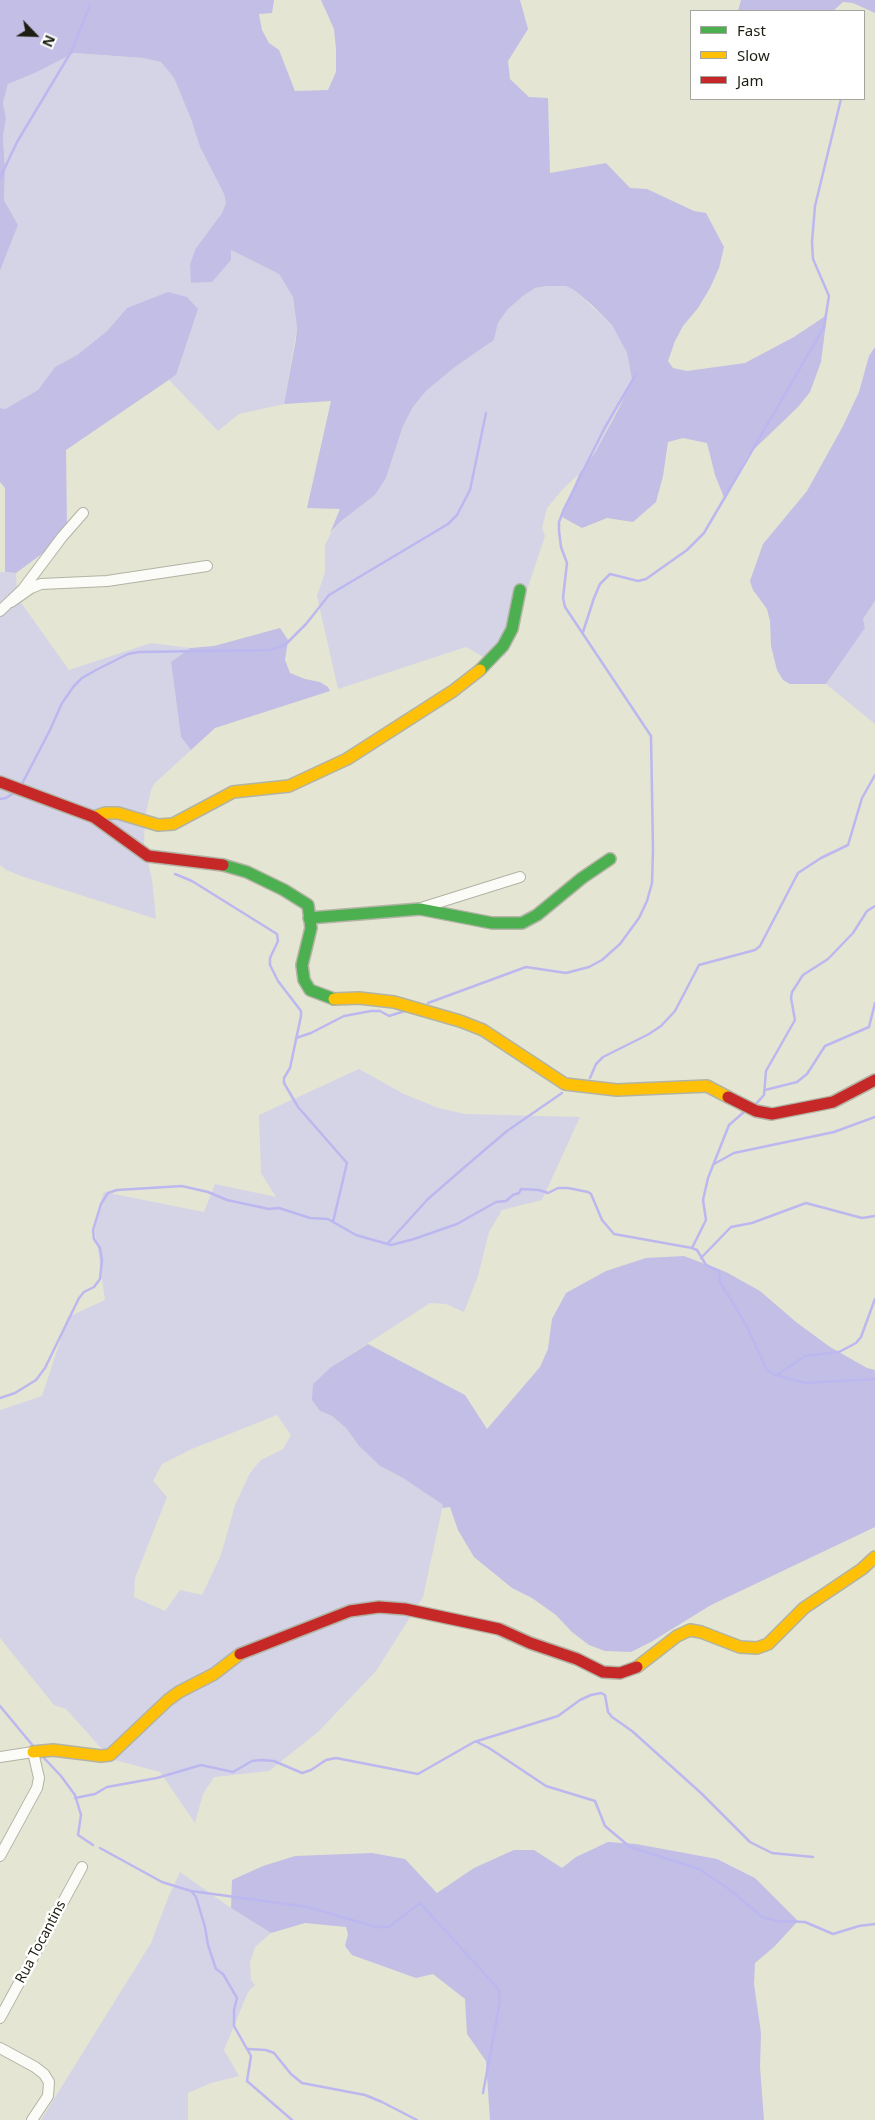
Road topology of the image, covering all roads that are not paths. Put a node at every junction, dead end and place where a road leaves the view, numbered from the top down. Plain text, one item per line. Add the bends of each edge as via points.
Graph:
1 (83, 513) dead end
2 (207, 566) dead end
3 (520, 590) dead end
4 (11, 602) junction
5 (0, 611) edge
6 (0, 782) edge
7 (94, 817) junction
8 (610, 859) dead end
9 (520, 877) dead end
10 (420, 909) junction
11 (309, 918) junction
12 (875, 1080) edge
13 (875, 1557) edge
14 (33, 1752) junction
15 (0, 1757) edge
16 (0, 1856) edge
17 (82, 1867) dead end
18 (0, 2018) edge
19 (0, 2048) edge
20 (32, 2120) edge

1 - 4 street
2 - 4 street via 107,581 41,584
3 - 7 street via 512,629 503,646 485,666 453,691 347,759 310,778 279,788 233,792 179,822 166,825 118,813
4 - 5 street
6 - 7 street
7 - 11 street via 148,856 218,864 284,890 308,905
8 - 10 street via 522,923 492,923
9 - 10 street
10 - 11 street
11 - 12 street via 311,928 302,965 304,980 310,990 333,999 394,1002 460,1021 483,1030 565,1084 617,1090 707,1086 756,1111 772,1114 833,1102
13 - 14 street via 862,1570 804,1608 768,1644 758,1648 740,1647 690,1630 677,1636 641,1665 620,1672 603,1672 577,1659 477,1623 395,1608 350,1611 238,1655 214,1674 168,1700 110,1755 53,1750
14 - 15 street
14 - 16 street via 39,1778 37,1788
17 - 18 street, Rua Tocantins
19 - 20 street via 35,2067 47,2078 50,2089

